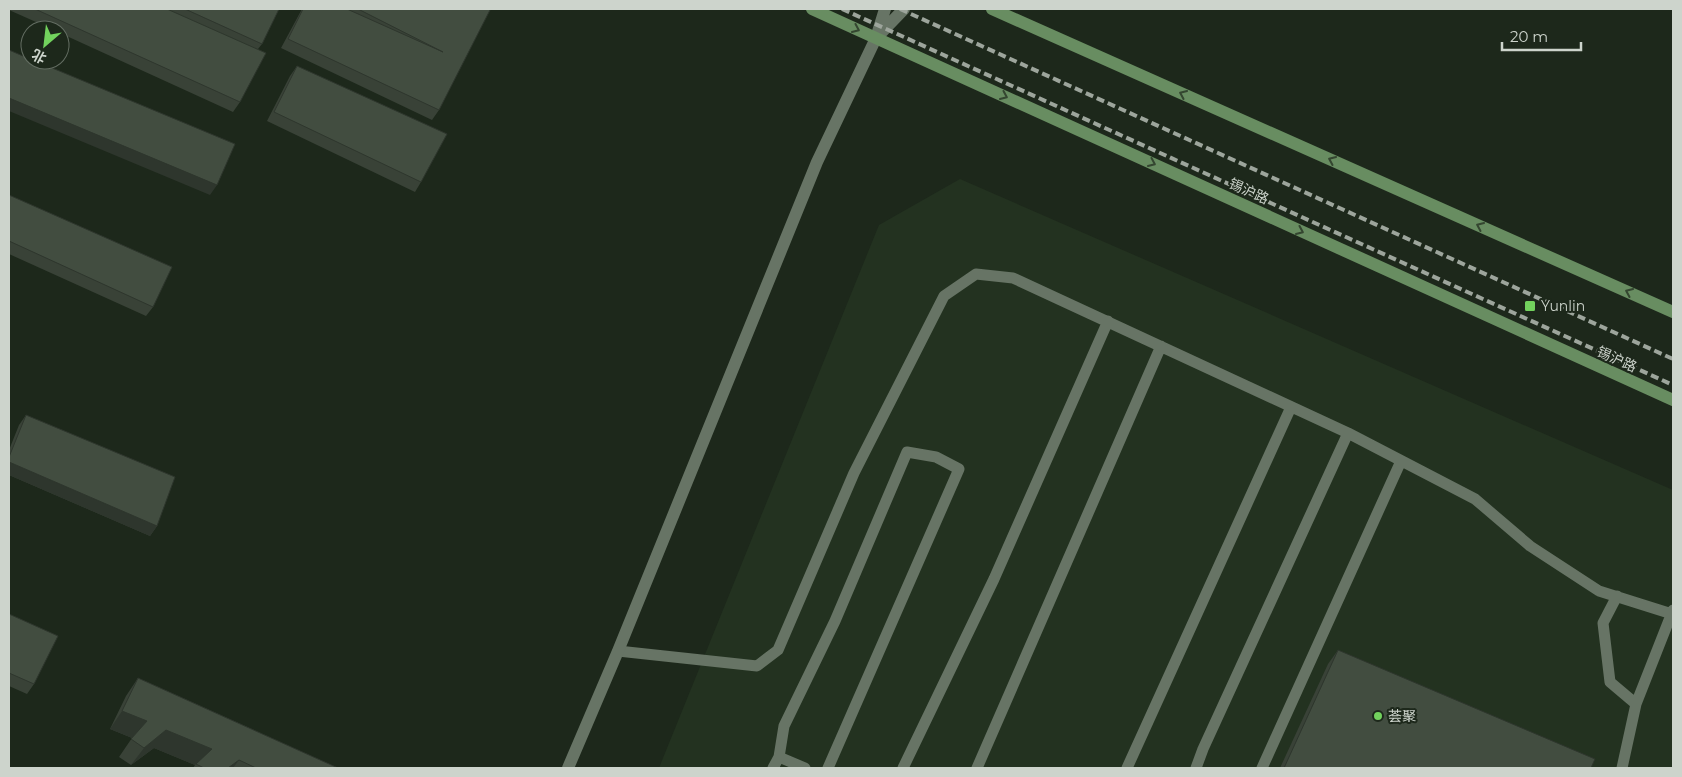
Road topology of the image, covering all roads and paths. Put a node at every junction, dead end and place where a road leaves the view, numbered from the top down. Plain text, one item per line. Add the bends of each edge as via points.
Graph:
1 (812, 9) edge
2 (885, 9) edge
3 (904, 9) edge
4 (992, 9) edge
5 (876, 38) junction
6 (1673, 312) edge
7 (1108, 322) junction
8 (1161, 346) junction
9 (1673, 400) edge
10 (1291, 407) junction
11 (1348, 433) junction
12 (1401, 461) junction
13 (1617, 596) junction
14 (1672, 612) edge
15 (618, 651) junction
16 (1636, 704) junction
17 (779, 757) junction
18 (568, 768) edge
19 (773, 768) edge
20 (805, 768) edge
21 (828, 768) edge
22 (903, 768) edge
23 (977, 768) edge
24 (1127, 768) edge
25 (1196, 768) edge
26 (1262, 768) edge
27 (1622, 768) edge

1 -> 5 main road, 锡沪路
2 - 5 street
3 - 5 street
6 -> 4 main road
5 -> 9 main road, 锡沪路
5 - 15 street via 817,162
7 - 8 lane
7 - 15 lane via 1013,278 976,274 944,296 854,473 778,650 756,666
7 - 22 lane via 994,579
8 - 10 lane
8 - 23 lane
10 - 11 lane
10 - 24 lane
11 - 12 lane
11 - 25 lane
12 - 13 lane via 1475,498 1530,546 1599,591
12 - 26 lane
13 - 14 lane
13 - 16 lane via 1603,623 1610,682
14 - 16 lane
15 - 18 street
16 - 27 lane
17 - 19 lane
17 - 20 lane
17 - 21 lane via 784,726 835,621 907,452 936,456 960,469

